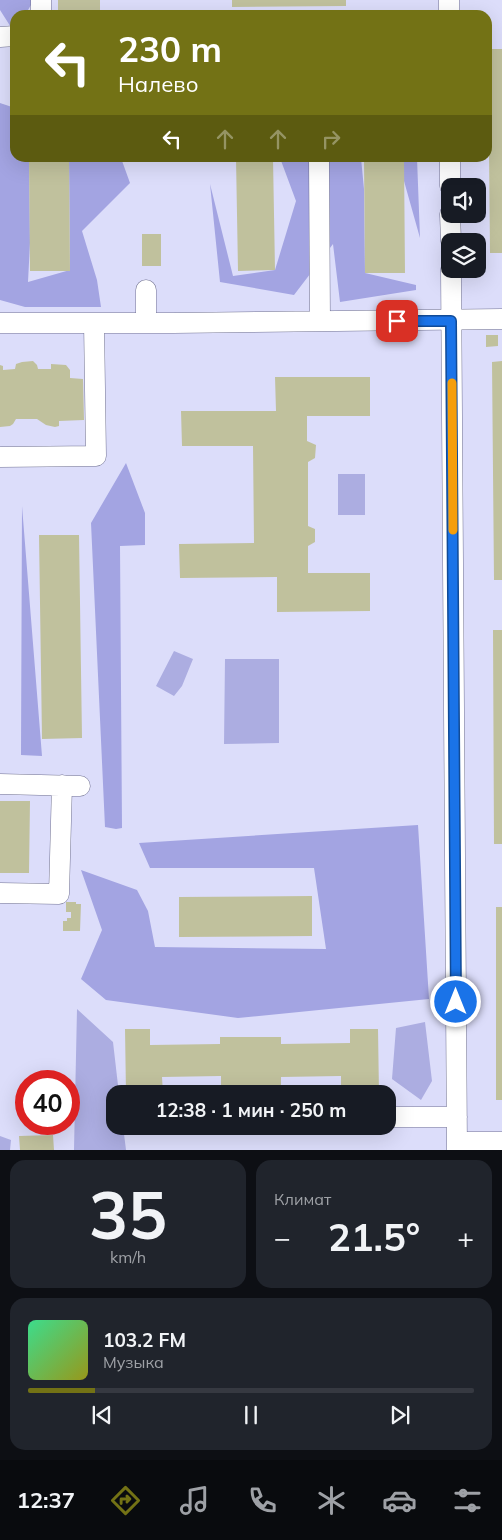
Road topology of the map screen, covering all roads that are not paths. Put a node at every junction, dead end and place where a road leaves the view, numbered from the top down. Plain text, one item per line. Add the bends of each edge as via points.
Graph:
1 (319, 162) edge
2 (450, 162) edge
3 (450, 178) edge
4 (451, 278) edge
5 (146, 290) dead end
6 (502, 320) edge
7 (320, 321) junction
8 (451, 321) junction
9 (0, 323) edge
10 (94, 323) junction
11 (146, 323) junction
12 (0, 457) edge
13 (0, 784) edge
14 (0, 893) edge
15 (396, 1117) edge
16 (457, 1117) junction
17 (502, 1142) edge
18 (457, 1146) edge

1 - 7 street
2 - 3 street
4 - 8 street
5 - 11 street
6 - 8 street
7 - 8 street
7 - 11 street
8 - 16 street
9 - 10 street
10 - 11 street
10 - 12 street via 96,456
13 - 14 street via 71,786 59,894
15 - 16 street
16 - 18 street
17 - 18 street

